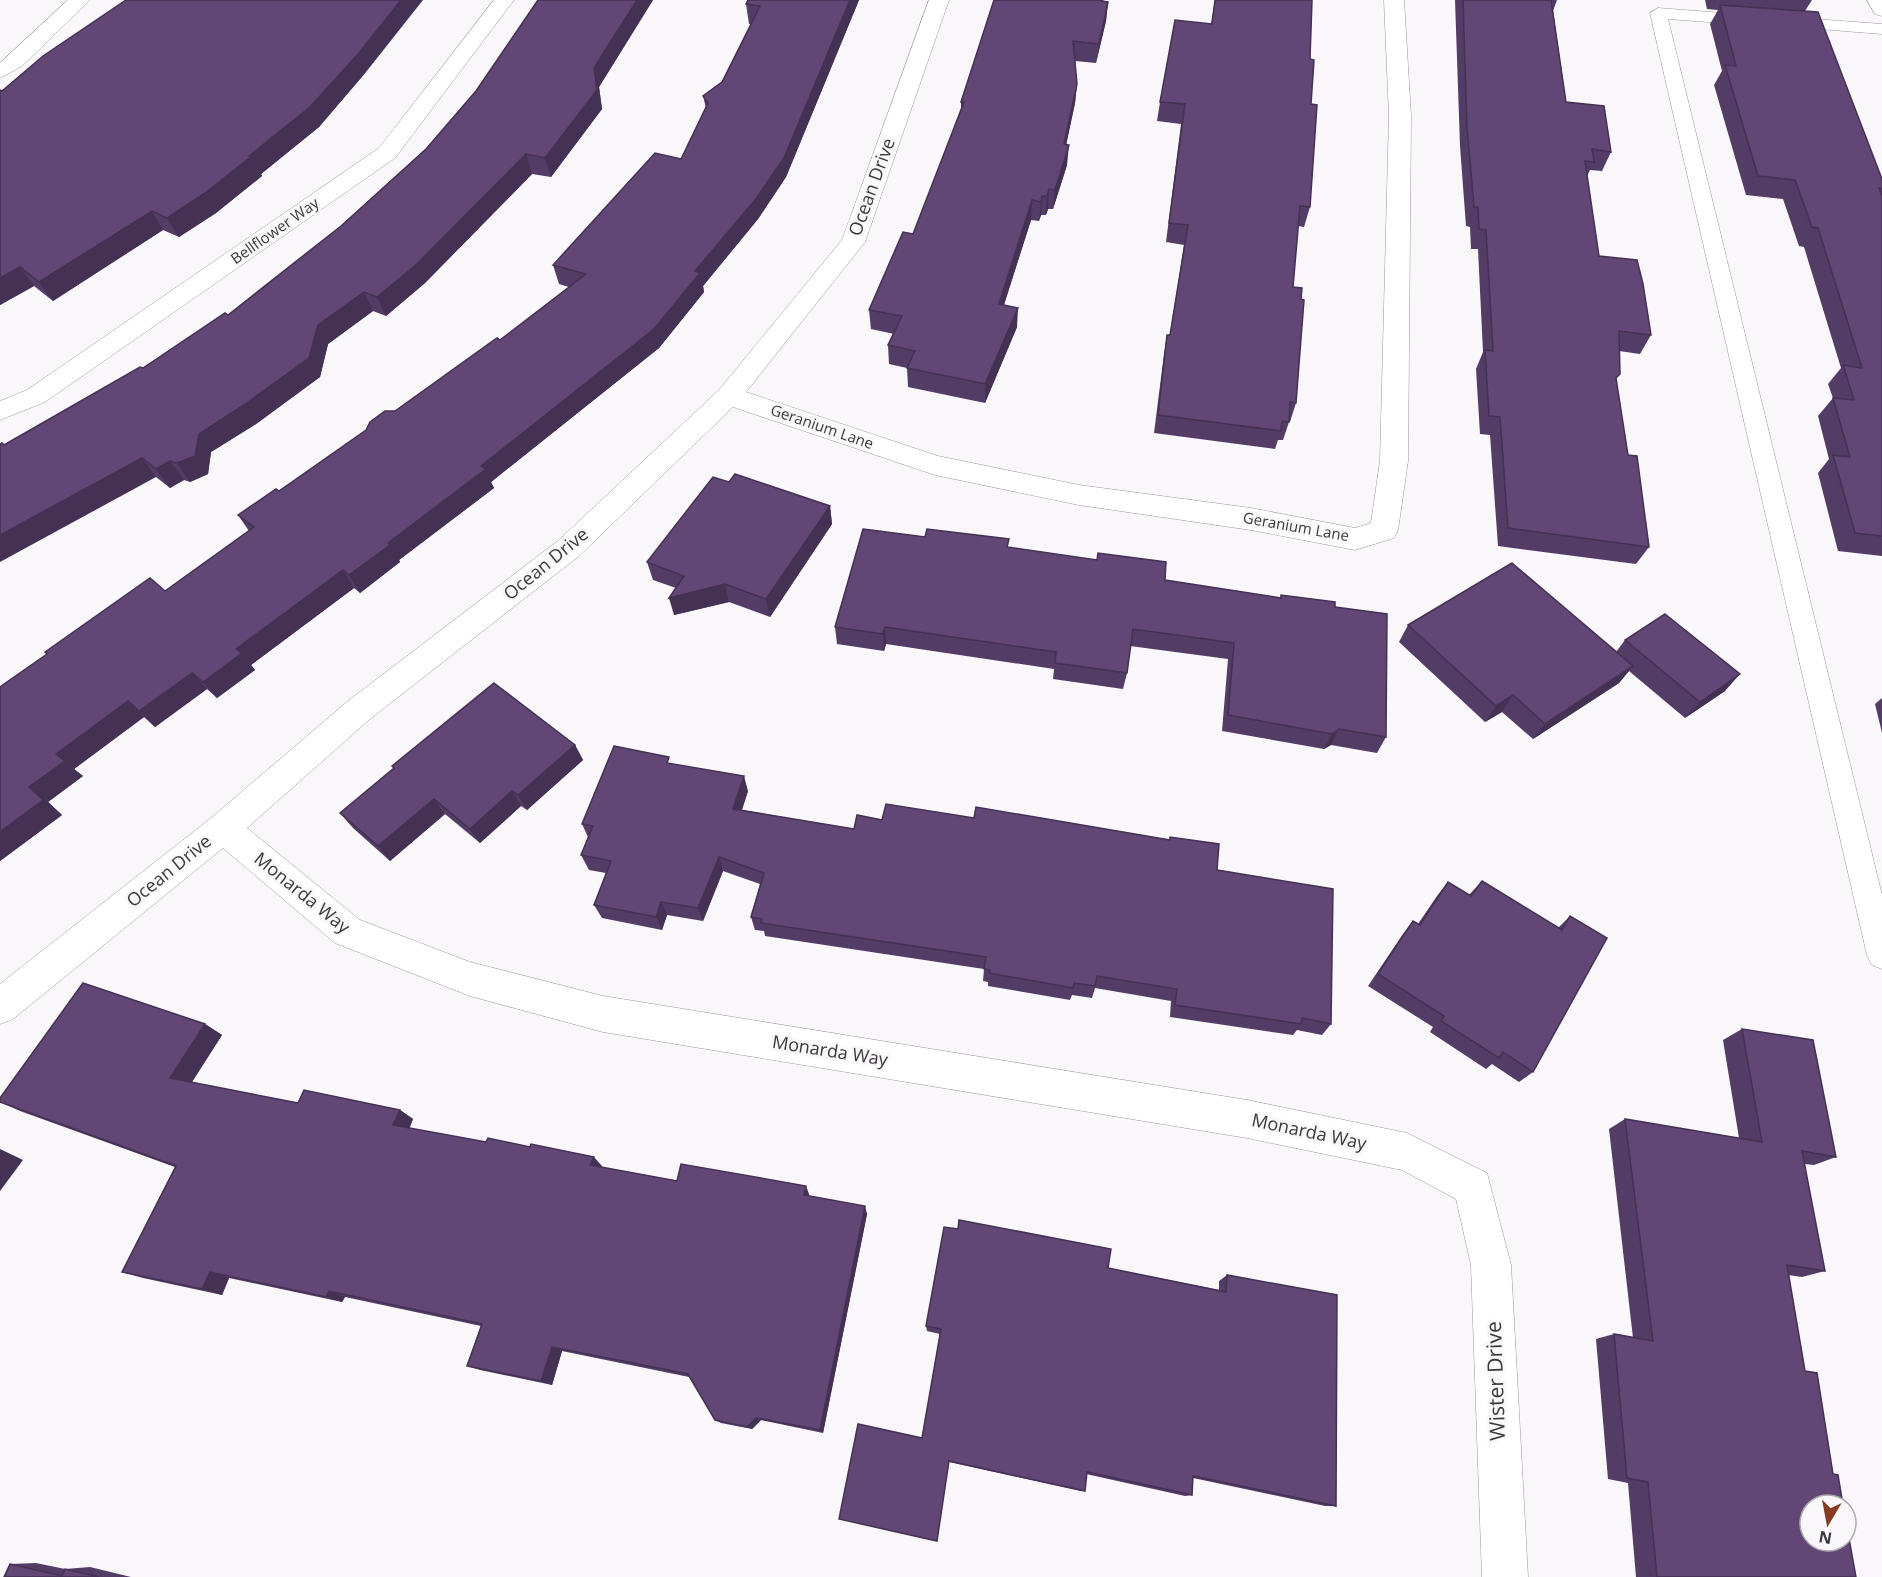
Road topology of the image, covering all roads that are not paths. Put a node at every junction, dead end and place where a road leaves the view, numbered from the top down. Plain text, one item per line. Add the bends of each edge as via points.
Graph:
1 (80, 0) edge
2 (504, 0) edge
3 (939, 0) edge
4 (1394, 0) edge
5 (1877, 0) edge
6 (1882, 10) edge
7 (1882, 29) edge
8 (0, 72) edge
9 (728, 396) junction
10 (0, 411) edge
11 (223, 828) junction
12 (1882, 955) edge
13 (0, 1007) edge
14 (1473, 1187) joint
15 (1505, 1577) edge

1 - 8 street
2 - 10 street, Bellflower Way via 387,153 36,396
3 - 9 street, Ocean Drive via 853,242
4 - 9 street, Geranium Lane via 1400,116 1394,461 1383,530 1355,539 1057,490 935,465
5 - 6 street
7 - 12 lane via 1658,13
9 - 11 street, Ocean Drive via 569,548 359,710
11 - 13 street, Ocean Drive
11 - 14 street, Monarda Way via 348,932 470,979 603,1014 1246,1119 1407,1152
14 - 15 street, Wister Drive via 1491,1265

